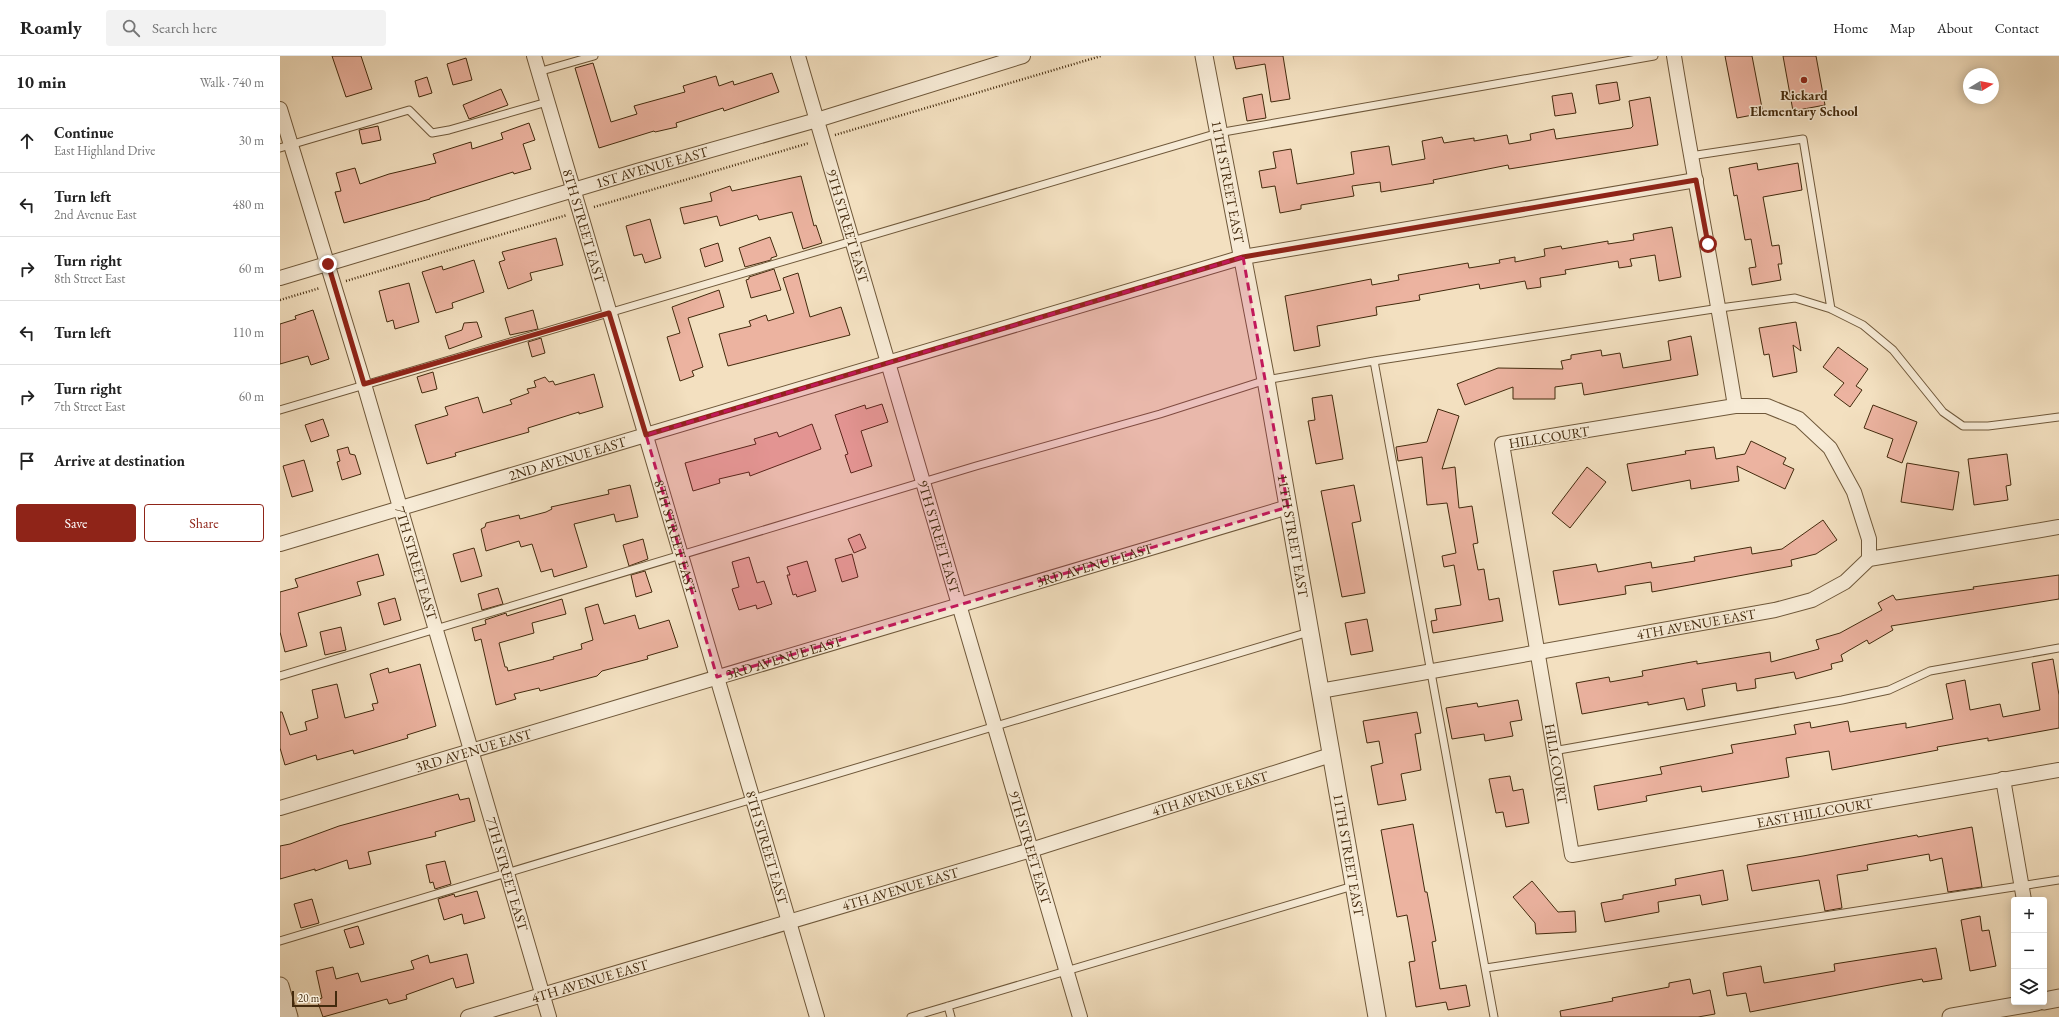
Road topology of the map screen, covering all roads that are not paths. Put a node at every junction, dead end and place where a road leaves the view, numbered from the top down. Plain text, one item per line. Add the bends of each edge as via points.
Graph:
1 (534, 56) edge
2 (594, 56) edge
3 (798, 56) edge
4 (1023, 56) edge
5 (1204, 56) edge
6 (1654, 56) edge
7 (1674, 56) edge
8 (538, 72) junction
9 (547, 102) junction
10 (280, 109) edge
11 (817, 120) junction
12 (1218, 133) junction
13 (285, 146) edge
14 (1690, 156) junction
15 (1696, 180) junction
16 (574, 190) junction
17 (853, 240) junction
18 (1243, 257) junction
19 (328, 264) junction
20 (280, 278) edge
21 (1720, 308) junction
22 (1831, 309) junction
23 (609, 313) junction
24 (1374, 361) junction
25 (889, 362) junction
26 (1266, 380) junction
27 (364, 384) junction
28 (1735, 406) junction
29 (280, 410) edge
30 (2059, 418) edge
31 (646, 435) junction
32 (924, 482) junction
33 (1288, 507) junction
34 (400, 508) junction
35 (2059, 527) edge
36 (280, 544) edge
37 (681, 555) junction
38 (1869, 559) junction
39 (960, 605) junction
40 (436, 629) junction
41 (1309, 632) junction
42 (2059, 648) edge
43 (1536, 652) junction
44 (1430, 671) junction
45 (280, 676) edge
46 (717, 677) junction
47 (1320, 691) junction
48 (996, 728) junction
49 (471, 750) junction
50 (1553, 751) junction
51 (1331, 755) junction
52 (2059, 770) edge
53 (2003, 780) junction
54 (753, 800) junction
55 (280, 808) edge
56 (1032, 850) junction
57 (1572, 855) joint
58 (507, 872) junction
59 (2059, 880) edge
60 (2022, 885) junction
61 (1353, 886) junction
62 (2024, 897) edge
63 (789, 922) junction
64 (280, 940) edge
65 (1486, 968) junction
66 (1066, 970) junction
67 (280, 986) edge
68 (543, 995) junction
69 (2059, 998) edge
70 (2047, 1000) edge
71 (2020, 1005) edge
72 (948, 1006) junction
73 (289, 1017) edge
74 (468, 1017) edge
75 (550, 1017) edge
76 (817, 1017) edge
77 (911, 1017) edge
78 (952, 1017) edge
79 (1080, 1017) edge
80 (1377, 1017) edge
81 (1494, 1017) edge
82 (1951, 1017) edge

1 - 8 street, 8TH STREET EAST
2 - 8 lane
3 - 11 street, 9TH STREET EAST
4 - 11 street, 1ST AVENUE EAST
5 - 12 street, 11TH STREET EAST
6 - 12 lane
7 - 14 street
8 - 9 street, 8TH STREET EAST
9 - 13 lane via 432,133 409,110
9 - 16 street, 8TH STREET EAST
10 - 13 street, 7TH STREET EAST
11 - 16 street, 1ST AVENUE EAST
11 - 17 street, 9TH STREET EAST
12 - 17 lane
12 - 18 street, 11TH STREET EAST
13 - 19 street, 7TH STREET EAST
14 - 15 street
14 - 22 lane via 1803,139
15 - 18 street, 2ND AVENUE EAST
15 - 21 street
16 - 19 street, 1ST AVENUE EAST
16 - 23 street, 8TH STREET EAST
17 - 23 lane
17 - 25 street, 9TH STREET EAST
18 - 25 street, 2ND AVENUE EAST
18 - 26 street, 11TH STREET EAST
19 - 20 street, 1ST AVENUE EAST
19 - 27 street, 7TH STREET EAST
21 - 22 lane via 1795,298
21 - 24 lane
21 - 28 street
22 - 30 lane via 1863,324 1893,350 1944,412 1963,426 1988,426
23 - 27 lane
23 - 31 street, 8TH STREET EAST
24 - 26 lane
24 - 44 lane
25 - 31 street, 2ND AVENUE EAST
25 - 32 street, 9TH STREET EAST
26 - 32 lane
26 - 33 street, 11TH STREET EAST
27 - 29 lane
27 - 34 street, 7TH STREET EAST
28 - 38 street, HILLCOURT via 1767,406 1799,419 1830,448 1854,492 1869,539
28 - 43 street, HILLCOURT via 1502,444
31 - 34 street, 2ND AVENUE EAST
31 - 37 street, 8TH STREET EAST
32 - 37 lane
32 - 39 street, 9TH STREET EAST
33 - 39 street, 3RD AVENUE EAST
33 - 41 street, 11TH STREET EAST
34 - 36 street, 2ND AVENUE EAST
34 - 40 street, 7TH STREET EAST
35 - 38 street
37 - 40 lane
37 - 46 street, 8TH STREET EAST
38 - 43 street, 4TH AVENUE EAST via 1845,582 1812,600 1775,610
39 - 46 street, 3RD AVENUE EAST
39 - 48 street, 9TH STREET EAST
40 - 45 lane
40 - 49 street, 7TH STREET EAST
41 - 47 street, 11TH STREET EAST
41 - 48 lane
42 - 50 lane via 1930,671 1888,690 1842,700
43 - 44 street, 4TH AVENUE EAST
43 - 50 street, HILLCOURT
44 - 47 street, 4TH AVENUE EAST
44 - 65 lane
46 - 49 street, 3RD AVENUE EAST
46 - 54 street, 8TH STREET EAST
47 - 51 street, 11TH STREET EAST
48 - 54 lane
48 - 56 street, 9TH STREET EAST
49 - 55 street, 3RD AVENUE EAST
49 - 58 street, 7TH STREET EAST
50 - 57 street, HILLCOURT
51 - 56 street, 4TH AVENUE EAST
51 - 61 street, 11TH STREET EAST
52 - 53 street, EAST HILLCOURT
53 - 57 street, EAST HILLCOURT
53 - 60 street
54 - 58 lane
54 - 63 street, 8TH STREET EAST
56 - 63 street, 4TH AVENUE EAST
56 - 66 street, 9TH STREET EAST
58 - 64 lane
58 - 68 street, 7TH STREET EAST
59 - 60 lane
60 - 62 street
60 - 65 lane
61 - 66 lane
61 - 80 street, 11TH STREET EAST
63 - 68 street, 4TH AVENUE EAST
63 - 76 street, 8TH STREET EAST
65 - 81 lane
66 - 72 lane
66 - 79 street, 9TH STREET EAST
67 - 73 street
68 - 74 street, 4TH AVENUE EAST
68 - 75 street, 7TH STREET EAST
69 - 70 street
71 - 82 street
72 - 77 lane
72 - 78 lane

